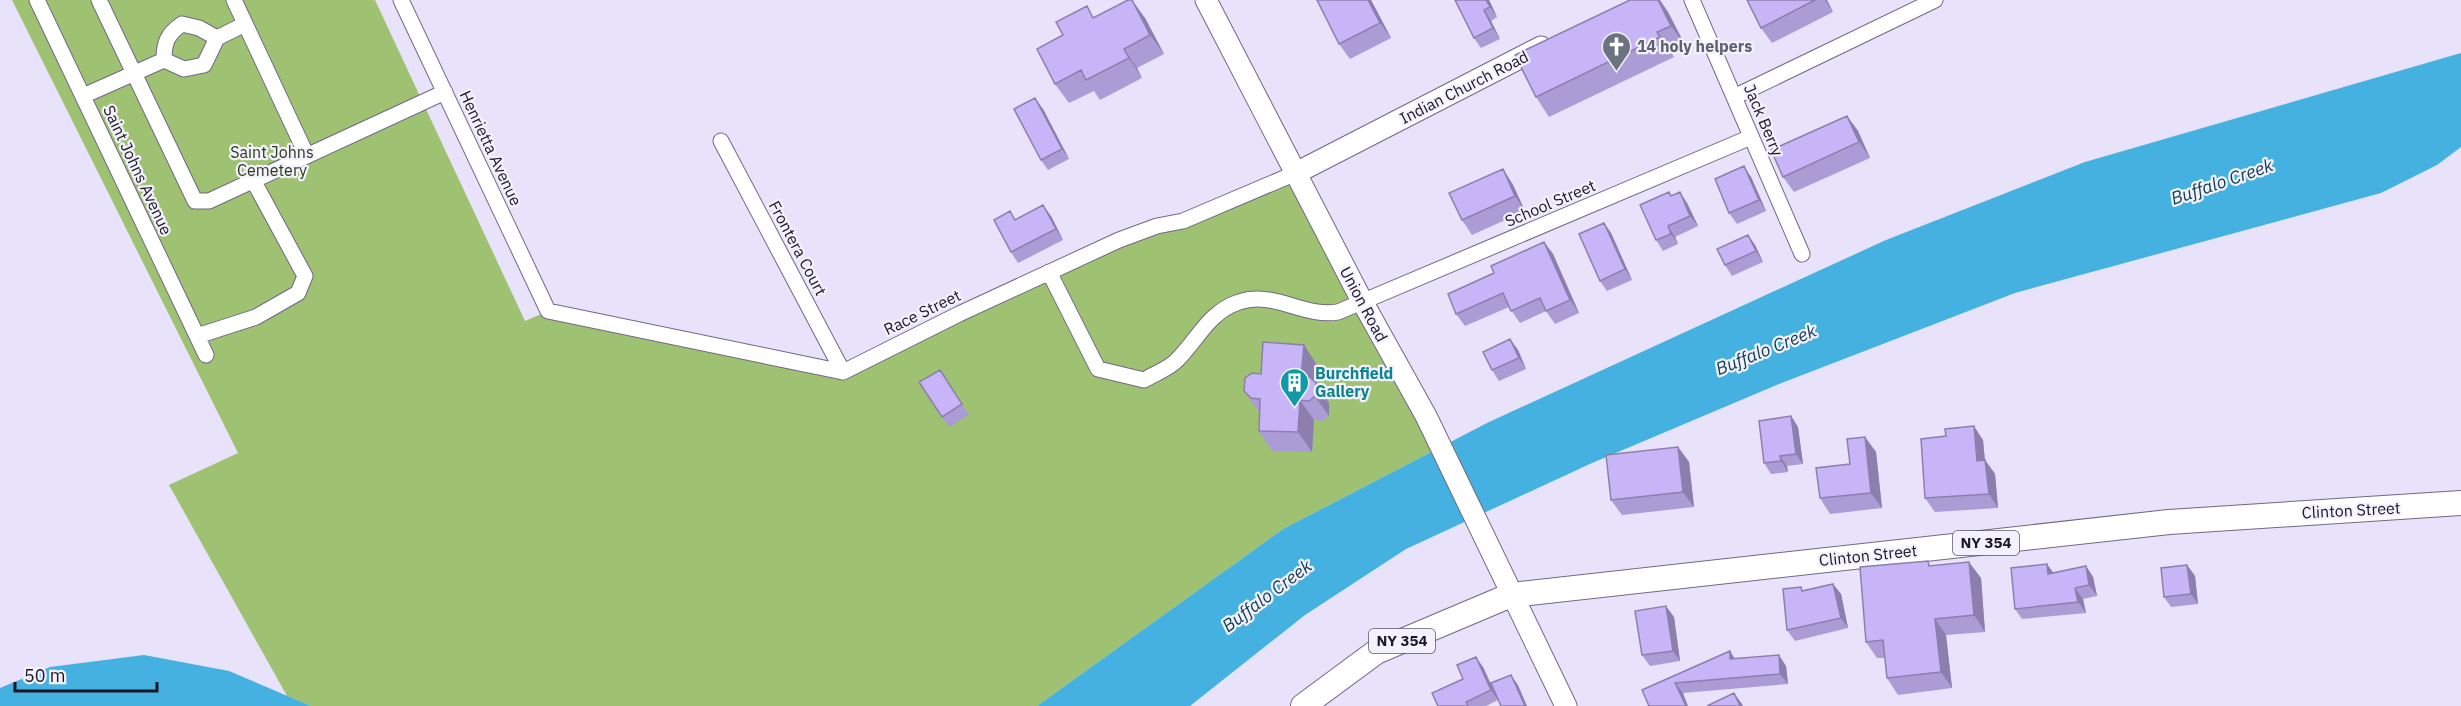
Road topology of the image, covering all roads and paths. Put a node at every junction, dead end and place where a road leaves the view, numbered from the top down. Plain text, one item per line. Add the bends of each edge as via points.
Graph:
1 (37, 0) edge
2 (99, 0) edge
3 (234, 0) edge
4 (401, 0) edge
5 (1206, 0) edge
6 (1692, 0) edge
7 (1935, 0) edge
8 (245, 24) junction
9 (217, 38) junction
10 (1560, 38) edge
11 (164, 60) junction
12 (134, 74) junction
13 (445, 92) junction
14 (83, 96) junction
15 (1734, 97) junction
16 (1751, 137) junction
17 (721, 141) dead end
18 (307, 156) junction
19 (1296, 173) junction
20 (254, 180) junction
21 (1802, 254) dead end
22 (1049, 272) junction
23 (1362, 301) junction
24 (197, 336) junction
25 (206, 355) dead end
26 (843, 372) junction
27 (2461, 503) edge
28 (1512, 595) junction
29 (1304, 706) edge
30 (1566, 706) edge

1 - 14 street, Saint Johns Avenue
2 - 12 street
3 - 8 street
4 - 13 street, Henrietta Avenue
5 - 19 main road, Union Road
6 - 15 street, Jack Berry
7 - 15 street
8 - 9 street
8 - 18 street
9 - 11 street via 204,65 184,69
9 - 11 street via 182,24 171,31 164,45
10 - 19 main road, Indian Church Road
11 - 12 street
12 - 14 street
12 - 20 street via 195,201 209,201
13 - 18 street
13 - 26 street, Henrietta Avenue via 548,311
14 - 24 street, Saint Johns Avenue
15 - 16 street, Jack Berry
16 - 21 street, Jack Berry
16 - 23 street, School Street
17 - 26 street, Frontera Court
18 - 20 street
19 - 22 street, Race Street via 1183,221 1119,240
19 - 23 main road, Union Road
20 - 24 street via 305,276 302,285 298,294 256,317
22 - 23 street, School Street via 1098,369 1144,380 1176,362 1206,322 1239,301 1277,300 1326,314
22 - 26 street, Race Street
23 - 28 main road, Union Road via 1426,416
24 - 25 street, Saint Johns Avenue
27 - 28 main road, Clinton Street / NY 354 via 2169,522
28 - 29 main road, Clinton Street / NY 354 via 1376,652
28 - 30 main road, Union Road

